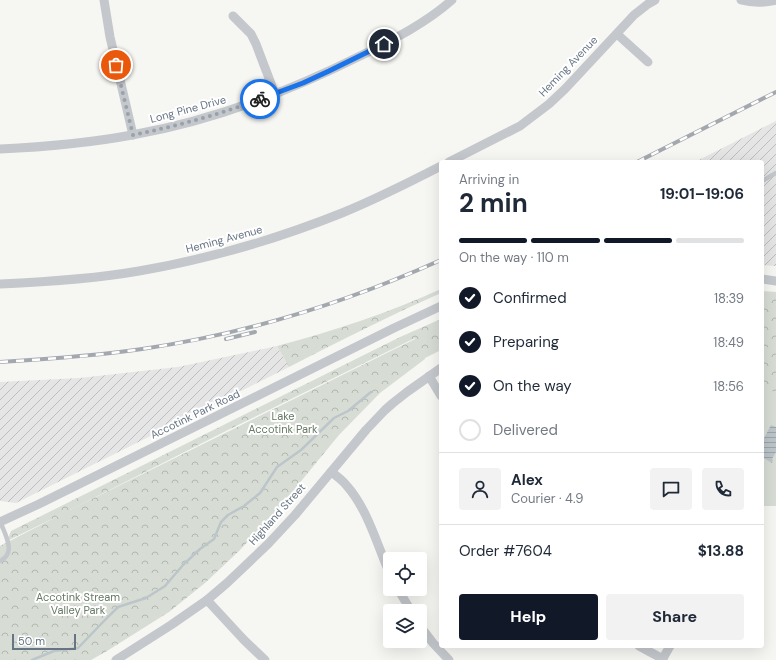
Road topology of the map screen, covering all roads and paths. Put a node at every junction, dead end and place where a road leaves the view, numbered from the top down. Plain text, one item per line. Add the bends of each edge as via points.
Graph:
1 (104, 0) edge
2 (452, 0) edge
3 (655, 0) edge
4 (741, 0) edge
5 (776, 0) edge
6 (233, 16) dead end
7 (617, 34) junction
8 (648, 62) dead end
9 (275, 94) junction
10 (133, 135) junction
11 (0, 149) edge
12 (453, 160) edge
13 (439, 167) edge
14 (776, 173) edge
15 (764, 179) edge
16 (764, 279) edge
17 (776, 281) edge
18 (0, 284) edge
19 (439, 307) edge
20 (439, 369) edge
21 (429, 376) junction
22 (439, 393) edge
23 (331, 472) junction
24 (0, 522) edge
25 (383, 557) edge
26 (0, 561) edge
27 (207, 600) junction
28 (427, 635) edge
29 (643, 648) edge
30 (669, 648) edge
31 (662, 659) edge
32 (116, 660) edge
33 (265, 660) edge
34 (449, 660) edge

1 - 10 street
2 - 9 street, Long Pine Drive via 430,18 384,44
3 - 7 street, Heming Avenue via 638,11
4 - 5 street via 761,3
6 - 9 street via 251,34
7 - 8 street
7 - 12 street, Heming Avenue via 565,89 537,114
9 - 10 street, Long Pine Drive via 244,106
10 - 11 street, Long Pine Drive via 69,144
13 - 18 street, Heming Avenue via 343,213 238,249 138,271 76,279
14 - 15 lane
16 - 17 street
19 - 24 street, Accotink Park Road
20 - 21 street, Highland Street
21 - 22 street
21 - 23 street, Highland Street via 385,410
23 - 25 street via 358,500
23 - 27 street, Highland Street via 268,544
24 - 26 lane, Accotink Park Road via 9,550 6,557
27 - 32 street, Highland Street
27 - 33 street
28 - 34 street
29 - 31 street
30 - 31 street

